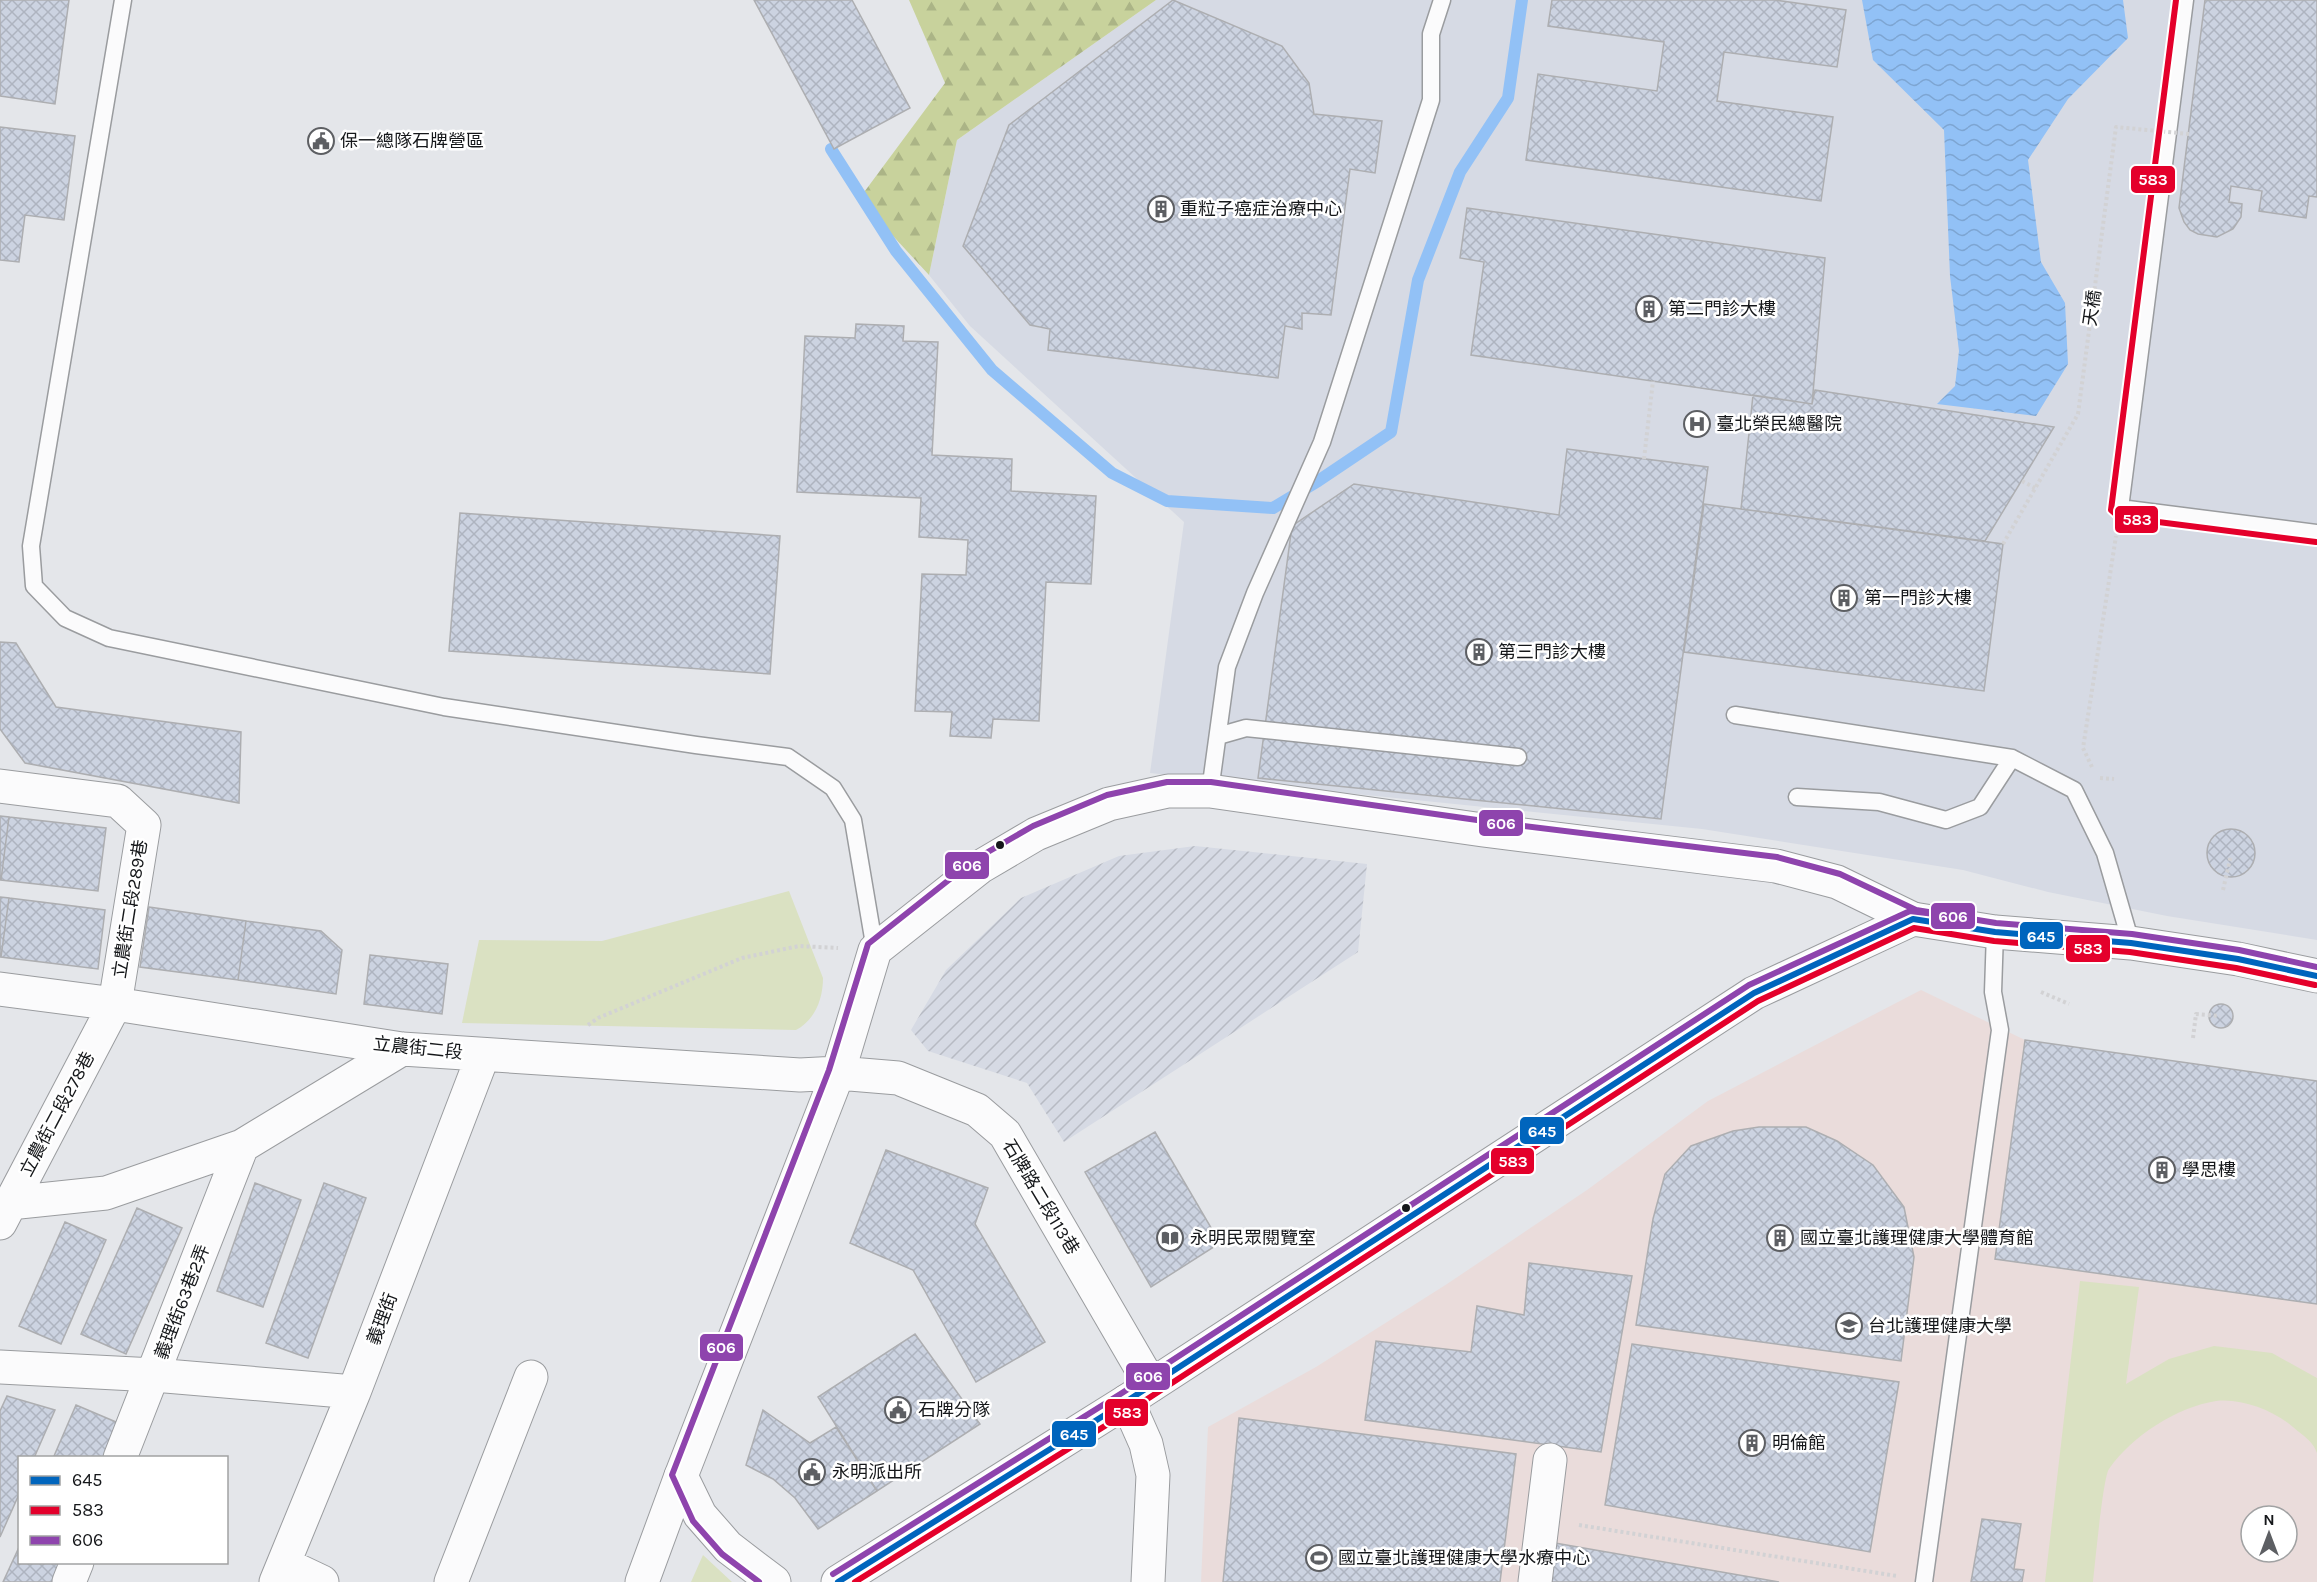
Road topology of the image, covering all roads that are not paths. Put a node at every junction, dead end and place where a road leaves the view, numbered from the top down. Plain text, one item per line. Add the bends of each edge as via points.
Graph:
1 (123, 0) edge
2 (1442, 0) edge
3 (2185, 0) edge
4 (2317, 533) edge
5 (1735, 715) dead end
6 (1218, 736) junction
7 (1518, 757) dead end
8 (2012, 758) junction
9 (0, 786) edge
10 (1210, 790) junction
11 (1797, 797) dead end
12 (1913, 919) junction
13 (1995, 932) junction
14 (2131, 943) junction
15 (875, 950) junction
16 (2317, 976) edge
17 (0, 989) edge
18 (115, 1004) junction
19 (402, 1049) junction
20 (483, 1055) junction
21 (838, 1073) junction
22 (242, 1146) junction
23 (3, 1210) edge
24 (0, 1367) edge
25 (154, 1375) junction
26 (531, 1377) dead end
27 (354, 1392) junction
28 (1139, 1393) junction
29 (121, 1456) edge
30 (1550, 1460) dead end
31 (681, 1476) junction
32 (77, 1564) edge
33 (280, 1573) edge
34 (1924, 1581) edge
35 (69, 1582) edge
36 (322, 1582) edge
37 (451, 1582) edge
38 (642, 1582) edge
39 (774, 1582) edge
40 (838, 1582) edge
41 (1148, 1582) edge
42 (1535, 1582) edge

1 - 15 lane via 31,546 34,586 65,618 109,638 444,707 788,757 833,788 853,820
2 - 6 lane via 1431,34 1431,100 1322,442 1255,593 1227,668
3 - 4 lane via 2120,508
5 - 8 lane
6 - 7 lane via 1246,728
6 - 10 lane
8 - 11 lane via 1980,807 1946,820 1879,802
8 - 14 lane via 2074,790 2105,853
9 - 18 street, 立農街二段289巷 via 118,801 144,825
10 - 12 street via 1483,830 1776,866 1837,882
10 - 15 street via 1168,791 1109,804 1036,834 980,867
12 - 13 street
12 - 28 street via 1754,993
13 - 14 street
13 - 34 lane via 1993,992 2000,1030
14 - 16 street
15 - 21 street
17 - 18 street, 立農街二段
18 - 19 street, 立農街二段
18 - 23 street, 立農街二段278巷
19 - 20 street, 立農街二段
19 - 22 street
20 - 21 street, 立農街二段 via 800,1075
20 - 27 street, 義理街
21 - 28 street, 石牌路二段113巷 via 898,1078 977,1110 1005,1134
21 - 31 street
22 - 23 street via 106,1193
22 - 25 street, 義理街63巷2弄
24 - 25 street
25 - 27 street
25 - 29 street, 義理街63巷2弄
26 - 37 street
27 - 33 street, 義理街
28 - 40 street
28 - 41 street, 石牌路二段113巷 via 1153,1475
30 - 42 street
31 - 38 street
31 - 39 street via 700,1515 728,1547
32 - 35 street
33 - 36 street

